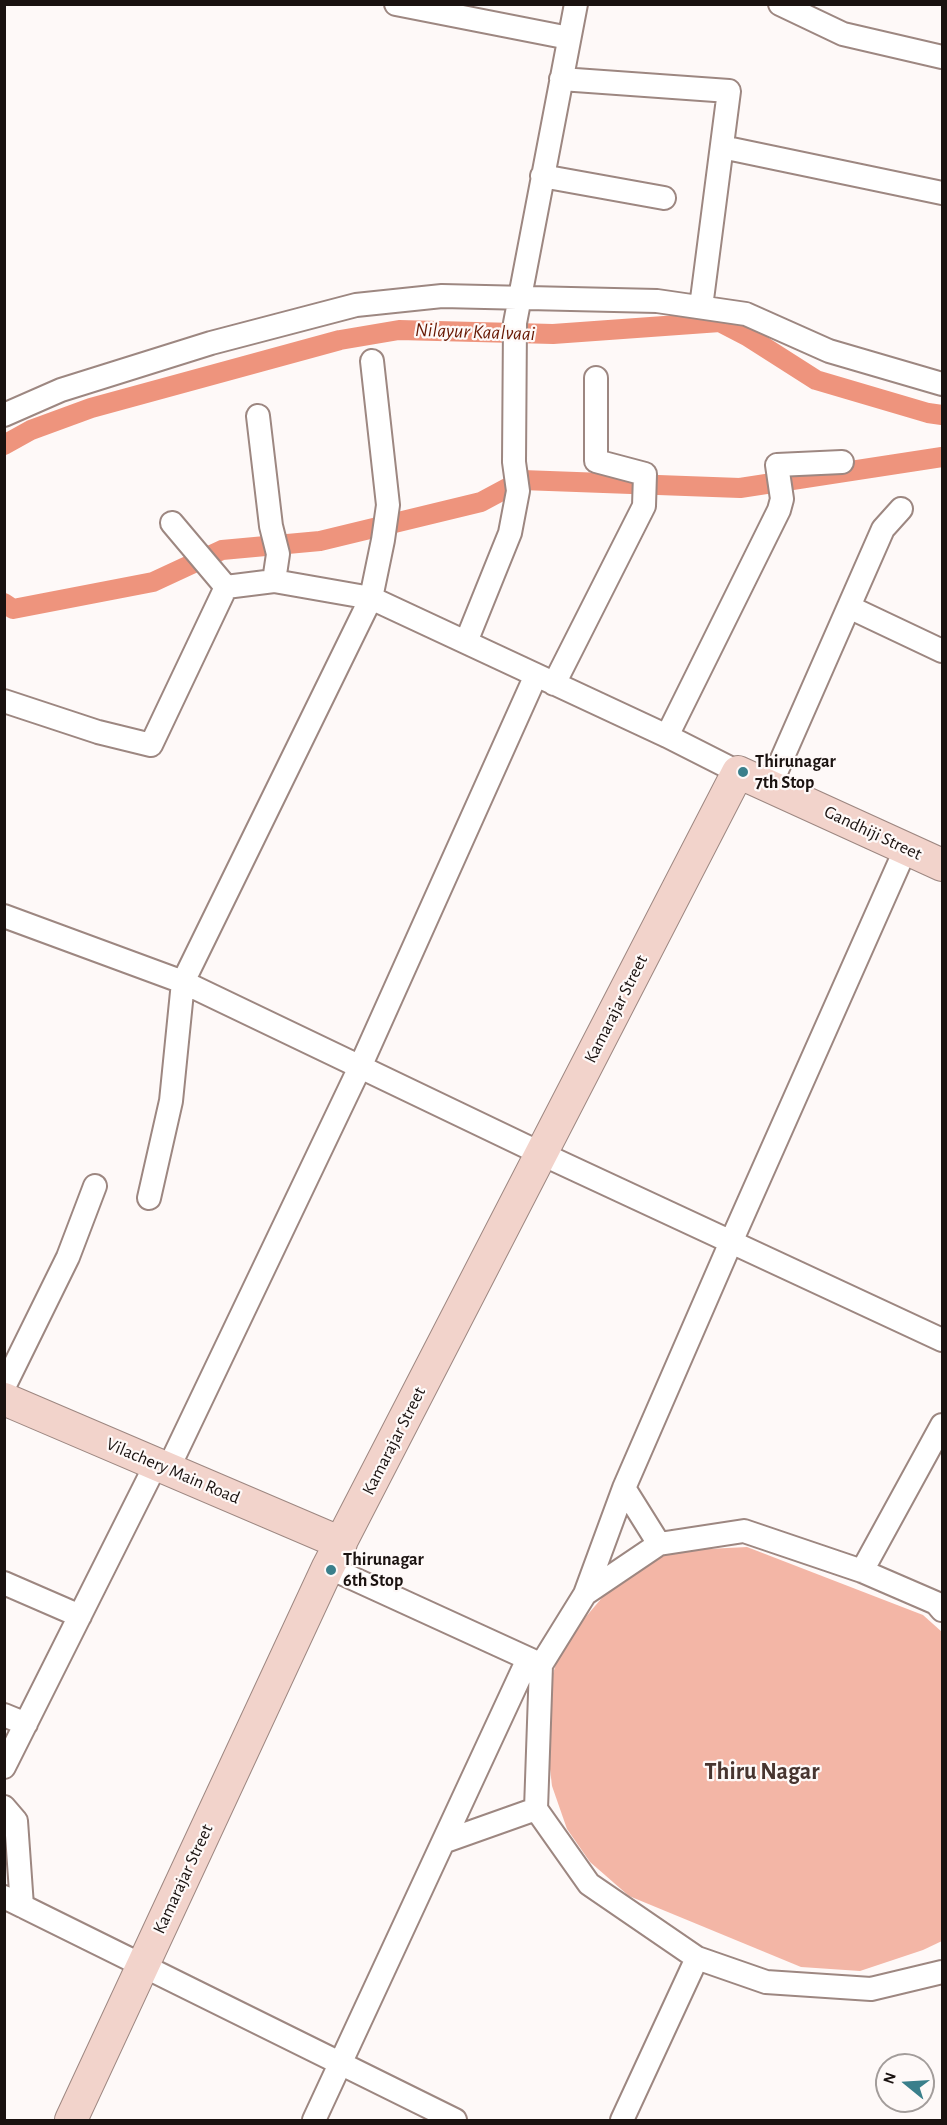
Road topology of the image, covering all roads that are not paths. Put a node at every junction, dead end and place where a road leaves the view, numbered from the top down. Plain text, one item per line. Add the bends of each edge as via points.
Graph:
1 (396, 4) edge
2 (576, 4) edge
3 (780, 4) edge
4 (570, 38) junction
5 (942, 57) edge
6 (561, 80) junction
7 (722, 147) junction
8 (542, 176) junction
9 (942, 193) edge
10 (664, 198) dead end
11 (519, 297) junction
12 (701, 307) junction
13 (372, 361) dead end
14 (942, 377) edge
15 (596, 378) dead end
16 (942, 384) edge
17 (4, 415) edge
18 (258, 416) dead end
19 (843, 462) dead end
20 (901, 509) dead end
21 (172, 523) dead end
22 (274, 581) junction
23 (226, 587) junction
24 (371, 598) junction
25 (849, 607) junction
26 (466, 642) junction
27 (942, 651) edge
28 (545, 679) junction
29 (4, 701) edge
30 (667, 736) junction
31 (738, 772) junction
32 (770, 786) junction
33 (906, 848) junction
34 (942, 865) edge
35 (4, 916) edge
36 (183, 982) junction
37 (360, 1067) junction
38 (542, 1154) junction
39 (95, 1186) dead end
40 (149, 1198) dead end
41 (731, 1242) junction
42 (942, 1340) edge
43 (4, 1387) edge
44 (4, 1399) edge
45 (942, 1425) edge
46 (162, 1467) junction
47 (624, 1488) junction
48 (659, 1544) junction
49 (335, 1555) junction
50 (862, 1571) junction
51 (4, 1583) edge
52 (585, 1594) junction
53 (942, 1610) edge
54 (80, 1616) junction
55 (534, 1662) junction
56 (4, 1715) edge
57 (26, 1724) junction
58 (4, 1767) edge
59 (4, 1807) edge
60 (536, 1809) junction
61 (443, 1842) junction
62 (13, 1902) edge
63 (697, 1958) junction
64 (142, 1966) junction
65 (942, 1972) edge
66 (340, 2064) junction
67 (71, 2121) edge
68 (314, 2121) edge
69 (455, 2121) edge
70 (622, 2121) edge

1 - 4 street
2 - 4 street
3 - 5 street via 843,34
4 - 6 street
6 - 7 street via 729,91
6 - 8 street
7 - 9 street
7 - 12 street
8 - 10 street
8 - 11 street
11 - 12 street via 657,301
11 - 17 street via 442,296 356,305 211,343 61,390
11 - 26 street via 514,347 514,462 518,491 510,533
12 - 16 street via 746,314 829,351
13 - 24 street via 388,505
14 - 16 street
15 - 28 street via 596,460 645,474 644,506
18 - 22 street via 278,554
19 - 30 street via 777,465 782,499 779,510
20 - 25 street via 883,529
21 - 23 street
22 - 23 street
22 - 24 street
23 - 29 street via 151,745
24 - 26 street
24 - 36 street
25 - 27 street
25 - 32 street
26 - 28 street
28 - 30 street
28 - 37 street
30 - 31 street
31 - 32 main road, Gandhiji Street
31 - 38 main road, Kamarajar Street
32 - 33 main road, Gandhiji Street
33 - 34 main road, Gandhiji Street
33 - 41 street
35 - 36 street
36 - 37 street
36 - 40 street via 171,1101
37 - 38 street
37 - 46 street
38 - 41 street
38 - 49 main road, Kamarajar Street
39 - 43 street via 68,1257
41 - 42 street
41 - 47 street
44 - 46 main road, Vilachery Main Road
45 - 50 street
46 - 49 main road, Vilachery Main Road
46 - 54 street
47 - 48 street
47 - 52 street
48 - 50 street via 744,1531
48 - 52 street
49 - 55 street
49 - 64 main road, Kamarajar Street
50 - 53 street via 936,1603
51 - 54 street
52 - 55 street
54 - 57 street
55 - 60 street
55 - 61 street
56 - 57 street
57 - 58 street
59 - 62 street via 16,1821
60 - 61 street
60 - 63 street via 589,1884
61 - 66 street
62 - 64 street
63 - 65 street via 766,1982 871,1989
63 - 70 street
64 - 66 street
64 - 67 main road, Kamarajar Street
66 - 68 street
66 - 69 street

